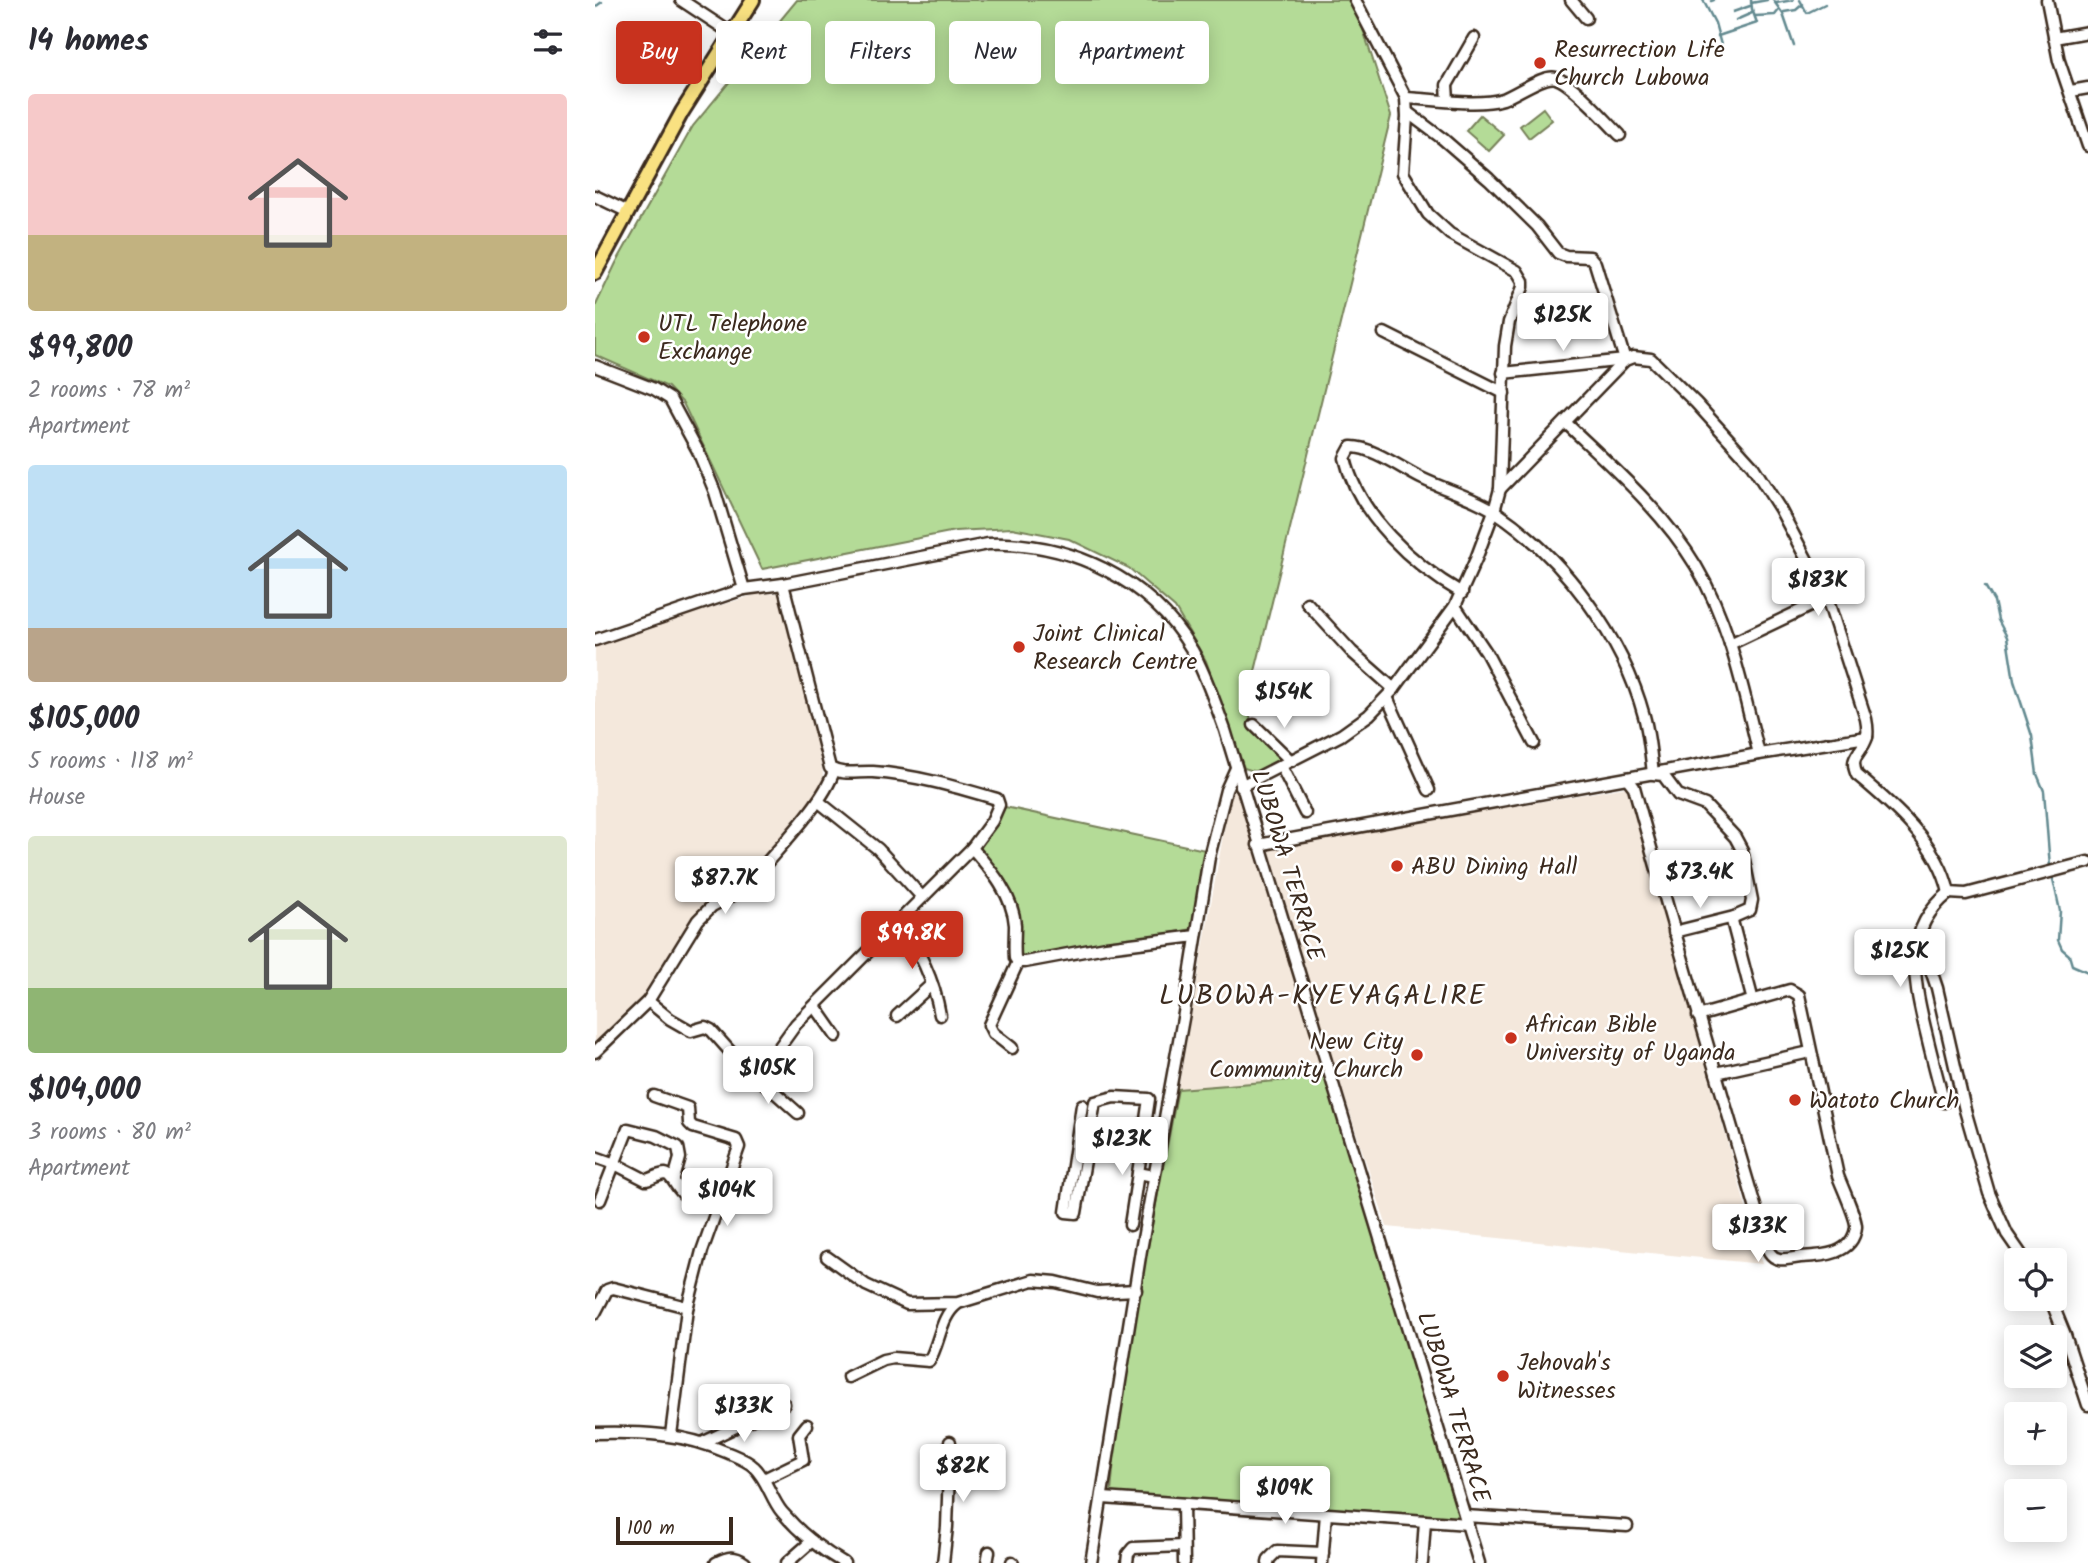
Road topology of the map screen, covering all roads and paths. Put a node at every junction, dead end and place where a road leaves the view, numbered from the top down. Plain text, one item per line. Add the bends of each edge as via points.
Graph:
1 (681, 0) edge
2 (753, 0) edge
3 (1355, 0) edge
4 (1571, 0) edge
5 (2047, 0) edge
6 (1585, 18) dead end
7 (739, 21) edge
8 (716, 23) edge
9 (2088, 32) edge
10 (1474, 38) dead end
11 (2054, 38) junction
12 (716, 57) edge
13 (2088, 88) edge
14 (2071, 91) junction
15 (1406, 98) junction
16 (1448, 100) junction
17 (1407, 112) junction
18 (2086, 131) edge
19 (1620, 135) dead end
20 (2088, 146) edge
21 (595, 196) edge
22 (626, 211) junction
23 (595, 273) edge
24 (1384, 333) dead end
25 (1625, 360) junction
26 (595, 366) edge
27 (1503, 373) junction
28 (1504, 393) junction
29 (1566, 423) junction
30 (1500, 489) junction
31 (1494, 510) junction
32 (783, 584) junction
33 (744, 589) junction
34 (1462, 593) junction
35 (1827, 598) junction
36 (1307, 603) dead end
37 (1455, 606) junction
38 (595, 640) edge
39 (1730, 644) junction
40 (1390, 693) junction
41 (1254, 725) dead end
42 (1867, 737) junction
43 (1534, 743) dead end
44 (1759, 754) junction
45 (1291, 761) junction
46 (1281, 766) junction
47 (1236, 768) junction
48 (835, 771) junction
49 (1653, 774) junction
50 (1627, 778) junction
51 (1241, 786) junction
52 (1429, 790) dead end
53 (818, 801) junction
54 (1305, 813) dead end
55 (1258, 845) junction
56 (972, 848) junction
57 (2088, 862) edge
58 (1949, 892) junction
59 (922, 897) junction
60 (1734, 917) junction
61 (900, 921) junction
62 (1674, 932) junction
63 (1919, 935) junction
64 (1195, 936) junction
65 (1018, 962) junction
66 (932, 984) junction
67 (648, 1001) junction
68 (1752, 1001) junction
69 (815, 1006) junction
70 (940, 1015) dead end
71 (897, 1016) dead end
72 (1698, 1016) junction
73 (836, 1036) dead end
74 (1012, 1048) dead end
75 (595, 1052) edge
76 (1810, 1052) junction
77 (1716, 1073) junction
78 (758, 1077) junction
79 (653, 1096) dead end
80 (1944, 1102) dead end
81 (1082, 1105) dead end
82 (798, 1113) dead end
83 (595, 1157) edge
84 (615, 1164) junction
85 (1138, 1173) junction
86 (1154, 1176) junction
87 (674, 1179) junction
88 (686, 1196) dead end
89 (600, 1200) dead end
90 (1130, 1225) dead end
91 (2017, 1248) edge
92 (827, 1257) dead end
93 (1136, 1290) junction
94 (958, 1303) junction
95 (687, 1307) junction
96 (2055, 1311) edge
97 (595, 1313) edge
98 (848, 1377) dead end
99 (784, 1404) dead end
100 (2088, 1405) edge
101 (807, 1425) dead end
102 (595, 1433) edge
103 (671, 1435) junction
104 (704, 1442) junction
105 (950, 1442) dead end
106 (764, 1479) junction
107 (1103, 1498) junction
108 (1184, 1504) junction
109 (1326, 1514) junction
110 (1467, 1520) junction
111 (1425, 1521) junction
112 (1627, 1526) dead end
113 (812, 1541) junction
114 (1183, 1546) junction
115 (1323, 1558) edge
116 (716, 1563) edge
117 (745, 1563) edge
118 (787, 1563) edge
119 (844, 1563) edge
120 (943, 1563) edge
121 (1091, 1563) edge
122 (1127, 1563) edge
123 (1185, 1563) edge
124 (1268, 1563) edge
125 (1422, 1563) edge
126 (1479, 1563) edge

1 - 8 street
2 - 7 main road
3 - 15 street
4 - 6 street
5 - 11 street
9 - 11 street
10 - 16 street via 1447,85
11 - 14 street
12 - 22 main road
13 - 14 street
14 - 18 street
15 - 16 street
15 - 17 street
16 - 19 street via 1499,100 1556,77
17 - 25 street via 1489,179 1558,253 1590,257
17 - 27 street via 1403,173 1429,214 1450,234 1517,271 1523,281 1509,322
18 - 20 street
21 - 22 street
22 - 23 main road
24 - 28 street
25 - 27 street
25 - 29 street
25 - 35 street via 1651,359 1752,465
26 - 33 street via 670,399 715,492
27 - 28 street
28 - 30 street
29 - 30 street
29 - 39 street via 1677,539 1707,588
30 - 31 street
31 - 34 street
31 - 34 street via 1361,446 1347,451 1347,467 1379,522 1433,575
31 - 49 street via 1572,582 1621,656 1644,717
32 - 33 street, LUBOWA TERRACE
32 - 47 street, LUBOWA TERRACE via 988,544 1020,543 1057,550 1111,571 1169,618 1192,650
32 - 48 street via 828,763
33 - 38 street, LUBOWA TERRACE
34 - 37 street
35 - 39 street
35 - 42 street via 1863,709
36 - 40 street
37 - 40 street
37 - 43 street via 1486,652
39 - 44 street
40 - 45 street via 1342,735
40 - 52 street
41 - 45 street
42 - 44 street
42 - 58 street via 1853,760 1857,775 1924,843 1944,872
44 - 49 street
45 - 46 street
46 - 51 street
46 - 54 street
47 - 51 street, LUBOWA TERRACE
47 - 64 street via 1212,846
48 - 53 street
48 - 56 street via 904,776 996,799 999,808
49 - 50 street
49 - 60 street via 1663,775 1678,795 1705,804 1735,837 1752,900 1750,910
50 - 55 street
50 - 62 street via 1634,787
51 - 55 street, LUBOWA TERRACE
53 - 59 street via 878,849
53 - 67 street via 746,886 698,920
55 - 110 street, LUBOWA TERRACE
56 - 59 street
56 - 65 street via 1011,904
57 - 58 street via 1966,894
58 - 63 street via 1934,905
59 - 61 street
60 - 62 street
60 - 68 street
61 - 66 street
61 - 69 street
62 - 72 street
63 - 80 street via 1913,958 1914,982
63 - 91 street via 1989,1193
64 - 65 street
64 - 86 street
65 - 74 street via 989,1025
66 - 70 street
66 - 71 street
67 - 75 street
67 - 78 street via 691,1031 711,1030
68 - 72 street
68 - 76 street via 1790,990 1799,995
69 - 73 street
69 - 78 street via 796,1024
72 - 77 street
76 - 77 street
76 - 77 street via 1838,1176 1856,1217 1853,1239 1830,1255 1778,1259 1769,1254
78 - 82 street
79 - 95 street via 688,1108 693,1127 739,1142
81 - 85 street via 1066,1212 1076,1213 1095,1102 1114,1097 1149,1098
83 - 84 street
84 - 87 street via 646,1180 665,1174
84 - 87 street via 626,1131 631,1129 678,1147
84 - 89 street
85 - 86 street
85 - 90 street
86 - 93 street
87 - 88 street via 676,1188
92 - 94 street via 898,1301
93 - 94 street via 1097,1292 1034,1280
93 - 107 street
94 - 98 street via 945,1319 929,1361 893,1358
95 - 97 street via 613,1288 607,1290
95 - 103 street
96 - 100 street
99 - 104 street
101 - 106 street via 800,1435 803,1460
102 - 103 street
103 - 104 street
104 - 106 street via 753,1466
105 - 120 street
106 - 113 street via 781,1511
107 - 108 street
107 - 121 street
108 - 109 street
108 - 114 street
109 - 111 street
109 - 115 street
110 - 111 street
110 - 112 street
110 - 126 street, LUBOWA TERRACE
111 - 125 street
113 - 118 street
113 - 119 street
114 - 122 street via 1133,1548
114 - 123 street
115 - 124 street via 1277,1550
116 - 117 street via 727,1557

